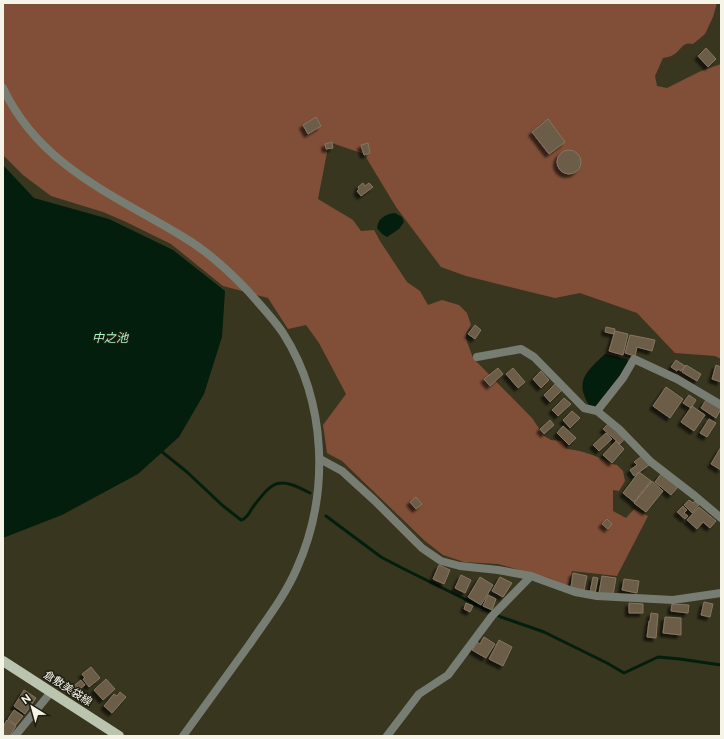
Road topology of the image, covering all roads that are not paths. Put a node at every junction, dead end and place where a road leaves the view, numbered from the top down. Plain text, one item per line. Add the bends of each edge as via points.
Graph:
1 (3, 88) edge
2 (477, 357) dead end
3 (721, 406) edge
4 (597, 411) junction
5 (320, 459) junction
6 (721, 518) edge
7 (531, 576) junction
8 (721, 593) edge
9 (3, 661) edge
10 (51, 692) junction
11 (15, 736) edge
12 (119, 736) edge
13 (183, 736) edge
14 (387, 736) edge

1 - 5 street via 38,140 66,166 210,254 270,315 295,354 304,378 318,428
2 - 4 street via 521,350 534,357 584,408
3 - 4 street via 677,379 634,359 623,378
4 - 6 street via 651,462
5 - 7 street via 342,471 422,548 441,561
5 - 13 street via 315,516 297,569 281,600
7 - 8 street via 575,592 597,596 673,600
7 - 14 street via 483,626 457,665 448,675 420,694
9 - 10 main road, 倉敷美袋線
10 - 11 street
10 - 12 main road, 倉敷美袋線

